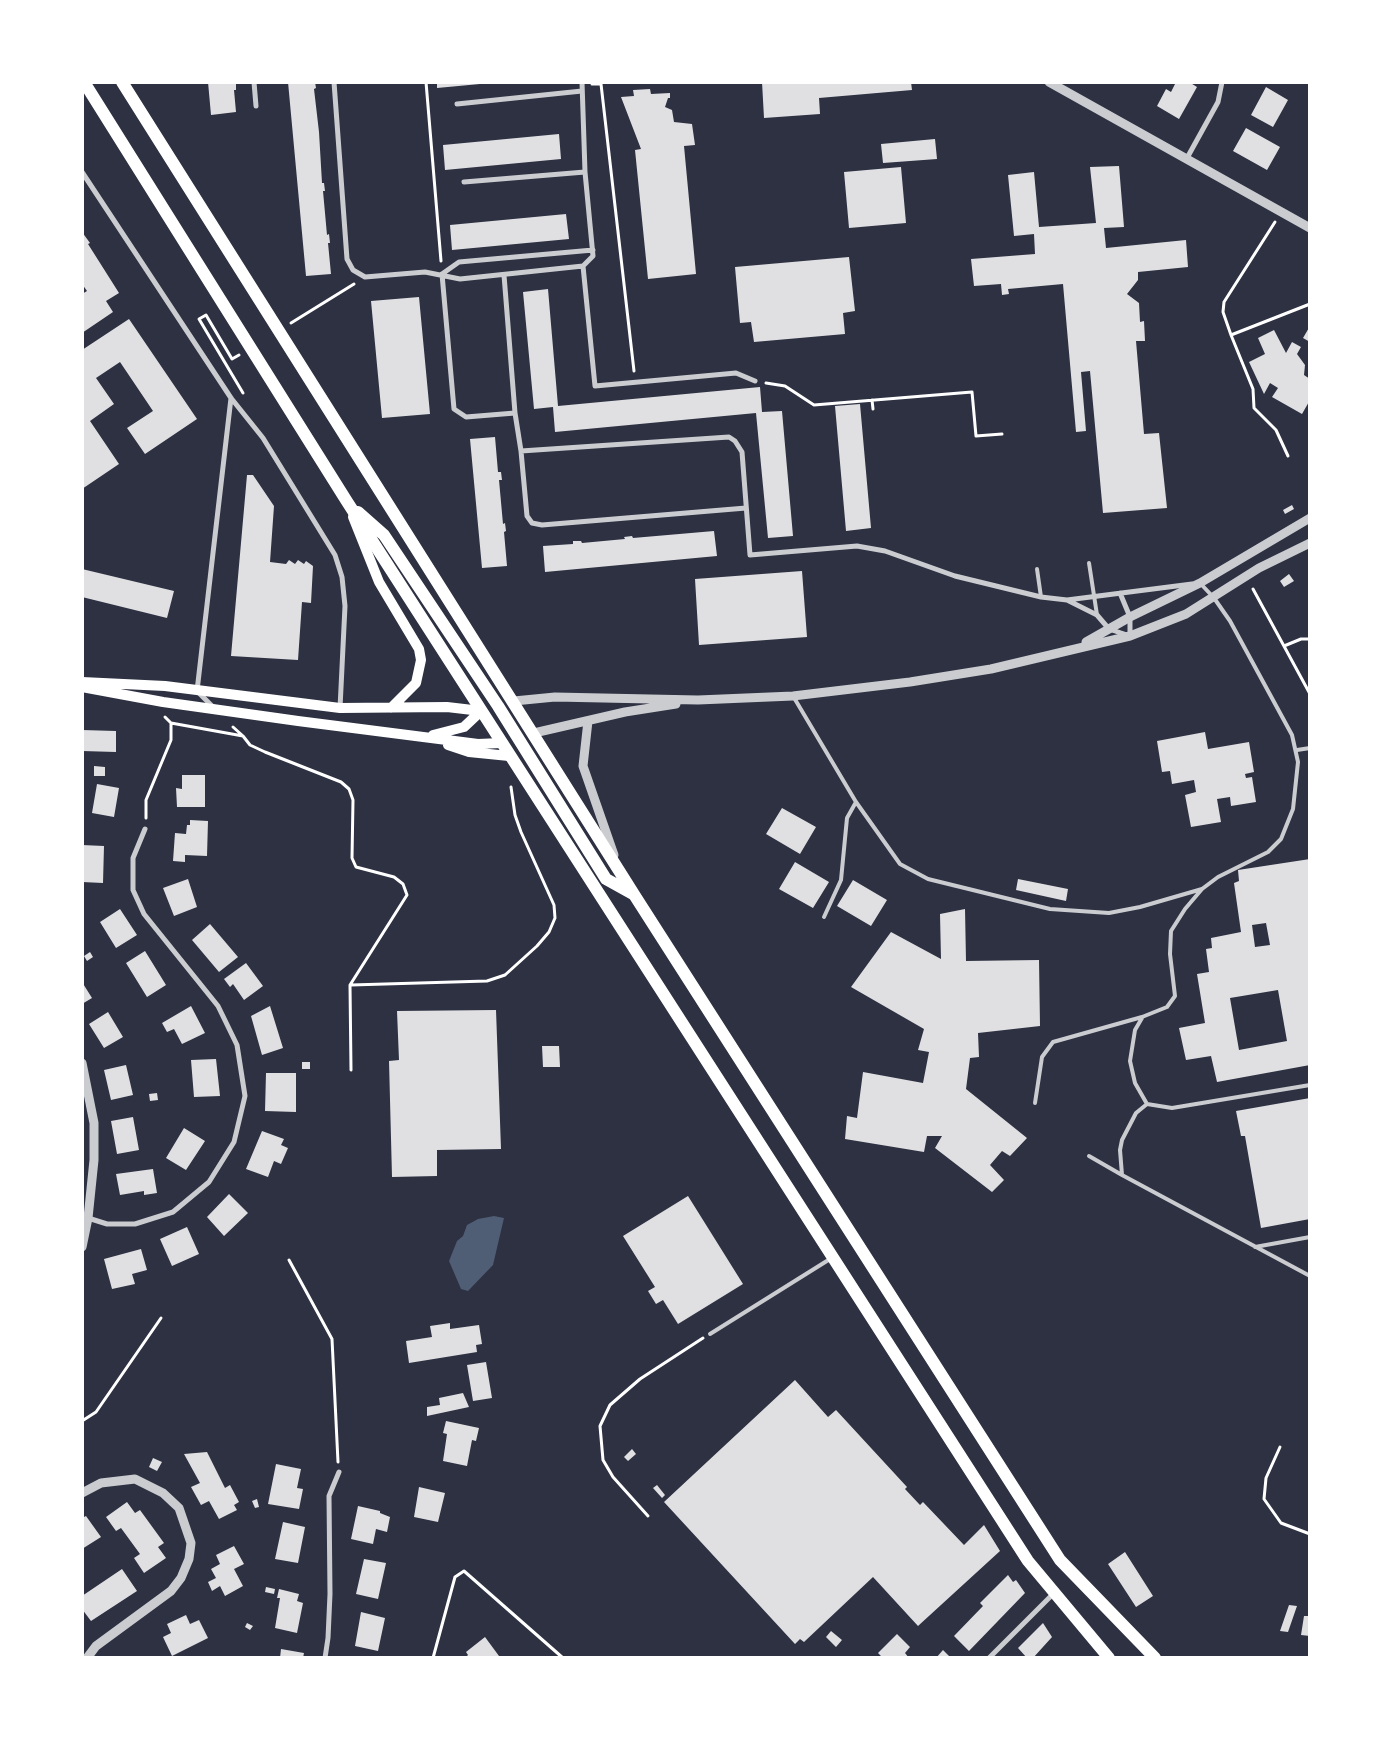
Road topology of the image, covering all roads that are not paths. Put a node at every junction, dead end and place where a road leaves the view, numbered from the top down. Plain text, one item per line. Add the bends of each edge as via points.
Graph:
1 (84, 82) edge
2 (122, 82) edge
3 (254, 82) edge
4 (334, 82) edge
5 (1050, 82) edge
6 (1222, 82) edge
7 (582, 84) edge
8 (582, 91) junction
9 (457, 104) dead end
10 (256, 106) dead end
11 (1187, 158) junction
12 (82, 172) edge
13 (585, 172) junction
14 (464, 182) dead end
15 (1310, 228) edge
16 (593, 250) junction
17 (583, 266) junction
18 (442, 274) junction
19 (504, 275) junction
20 (755, 381) road end
21 (231, 398) junction
22 (515, 413) junction
23 (521, 451) junction
24 (346, 500) junction
25 (746, 508) junction
26 (1310, 518) edge
27 (1310, 543) edge
28 (1089, 563) dead end
29 (1037, 569) dead end
30 (1200, 583) junction
31 (1120, 593) junction
32 (1094, 596) junction
33 (1041, 597) junction
34 (1214, 598) junction
35 (1067, 600) junction
36 (1097, 615) junction
37 (1130, 617) junction
38 (1109, 628) junction
39 (1130, 636) junction
40 (1079, 646) junction
41 (82, 682) edge
42 (82, 687) edge
43 (197, 691) junction
44 (793, 696) junction
45 (698, 700) junction
46 (514, 702) junction
47 (498, 706) junction
48 (340, 708) junction
49 (391, 708) junction
50 (215, 709) junction
51 (481, 710) junction
52 (588, 720) junction
53 (534, 733) junction
54 (423, 737) junction
55 (518, 738) junction
56 (501, 743) junction
57 (1310, 748) edge
58 (1297, 750) junction
59 (509, 756) junction
60 (856, 802) junction
61 (145, 829) road end
62 (619, 869) junction
63 (1202, 890) junction
64 (635, 896) junction
65 (824, 917) dead end
66 (1142, 1017) junction
67 (82, 1063) edge
68 (1310, 1085) edge
69 (1035, 1103) dead end
70 (1147, 1104) junction
71 (1089, 1156) dead end
72 (1122, 1175) junction
73 (88, 1218) junction
74 (1310, 1237) edge
75 (82, 1247) edge
76 (1255, 1247) junction
77 (832, 1258) junction
78 (1310, 1276) edge
79 (710, 1334) road end
80 (339, 1472) road end
81 (82, 1493) edge
82 (1054, 1593) junction
83 (87, 1658) edge
84 (325, 1658) edge
85 (989, 1658) edge
86 (1109, 1658) edge
87 (1155, 1658) edge

1 - 24 main road
2 - 46 main road
3 - 10 street
4 - 18 street via 347,259 353,270 364,277 418,272
5 - 11 street
6 - 11 street via 1218,102
7 - 8 street
8 - 9 street
8 - 13 street
11 - 15 street
12 - 21 street
13 - 14 street
13 - 16 street
16 - 17 street via 593,256
16 - 18 street via 459,262
17 - 19 street
17 - 20 street via 595,386 736,373
18 - 19 street via 460,278
18 - 22 street via 454,409 466,417
19 - 22 street
21 - 43 street
21 - 48 street via 263,438 335,555 346,606
22 - 23 street
23 - 25 street via 729,437 736,441 742,452
23 - 25 street via 528,516 532,523 542,525
24 - 47 main road via 384,535
24 - 49 main road via 379,582 419,649 421,660 416,683
24 - 51 main road
25 - 33 street via 750,555 857,546 885,551 955,576
26 - 30 street
27 - 34 street via 1259,568
28 - 32 lane
29 - 33 lane
30 - 31 street
30 - 34 lane
30 - 37 street
31 - 32 street
31 - 37 street
32 - 35 street
32 - 36 lane
33 - 35 street
34 - 39 street via 1186,614
34 - 58 lane via 1230,621
35 - 36 street
36 - 38 street
37 - 38 street
37 - 39 street
38 - 39 street
38 - 40 street
39 - 40 street
40 - 44 street via 991,669
41 - 43 main road
42 - 50 main road
43 - 48 main road
43 - 50 street
44 - 45 street
44 - 60 lane
45 - 46 street via 555,697
45 - 52 street
46 - 47 main road
46 - 53 main road
47 - 51 main road
47 - 55 main road
48 - 49 main road
49 - 51 main road
50 - 54 main road
51 - 54 main road via 464,727
51 - 56 main road
52 - 53 street
52 - 62 street via 583,766
53 - 55 main road
53 - 62 main road
54 - 56 main road via 478,744
54 - 59 main road via 469,752
55 - 56 main road
55 - 64 main road via 606,878
56 - 59 main road
57 - 58 lane
58 - 63 lane via 1293,809 1281,839 1268,852 1218,877
59 - 77 main road
60 - 63 lane via 900,864 928,880 1050,909 1109,913
60 - 65 lane via 847,818 841,880
61 - 73 street via 133,858 134,890 144,914 218,1006 238,1045 245,1096 234,1142 208,1182 173,1212 135,1224 107,1224
62 - 64 main road
63 - 66 lane via 1171,931 1175,996 1167,1007
64 - 87 main road via 1060,1560
66 - 69 lane via 1052,1042 1042,1057
66 - 70 lane via 1135,1030 1130,1061 1135,1083
67 - 73 street via 94,1123
68 - 70 lane via 1172,1108
70 - 72 lane via 1136,1113 1122,1140
71 - 72 lane
72 - 76 lane
73 - 75 street
74 - 76 lane
76 - 78 lane
77 - 79 lane
77 - 82 main road via 1028,1561
80 - 84 street via 329,1496 330,1594
81 - 83 street via 100,1483 135,1480 149,1486 163,1493 179,1508 191,1543 189,1559 171,1592 96,1646
82 - 85 street
82 - 86 main road

